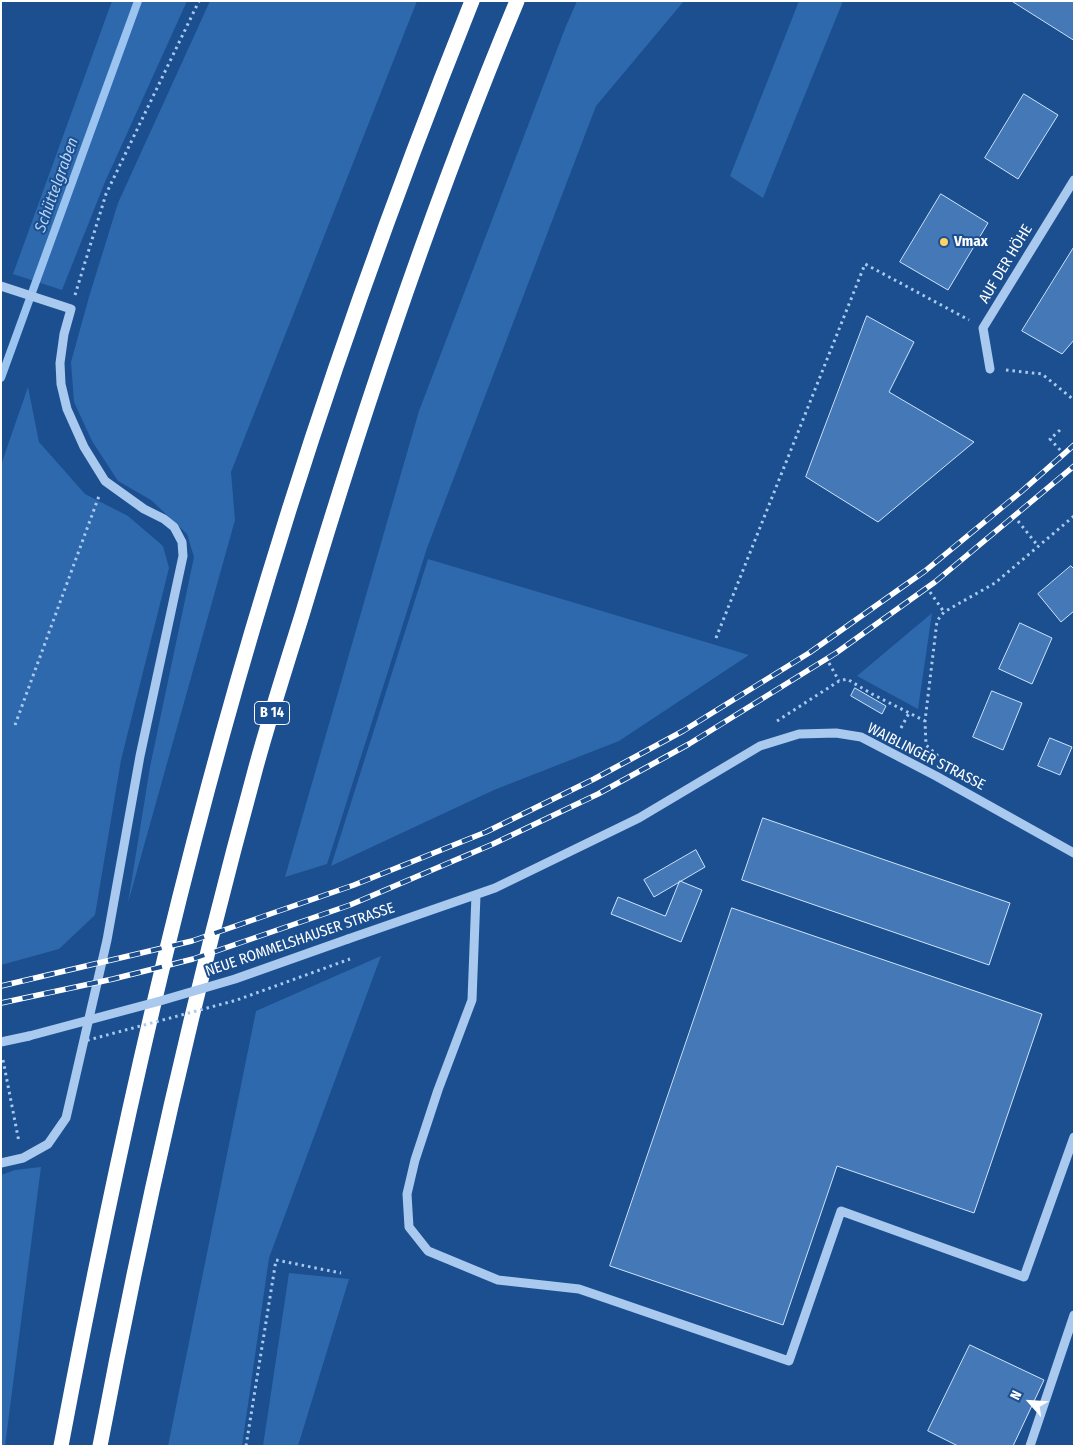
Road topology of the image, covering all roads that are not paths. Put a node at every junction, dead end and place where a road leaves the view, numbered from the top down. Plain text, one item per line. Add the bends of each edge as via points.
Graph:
1 (472, 1) edge
2 (517, 1) edge
3 (1074, 180) edge
4 (1, 286) edge
5 (990, 369) road end
6 (599, 838) joint
7 (1074, 853) edge
8 (476, 895) junction
9 (1, 1042) edge
10 (1074, 1137) edge
11 (1, 1163) edge
12 (1074, 1314) edge
13 (61, 1446) edge
14 (100, 1446) edge
15 (1030, 1446) edge

1 - 13 highway, B 14 via 349,328 304,460 232,702 129,1108
2 - 14 highway, B 14 via 416,261 371,389 257,764 169,1112
3 - 5 street, AUF DER HÖHE via 983,328
4 - 11 street via 71,309 64,334 61,384 67,409 84,447 105,481 174,527 182,542 183,556 140,756 106,940 66,1118 48,1144 23,1158
6 - 7 street, WAIBLINGER STRASSE via 760,746 800,734 836,733 861,737
6 - 8 street, NEUE ROMMELSHAUSER STRASSE
8 - 9 street, NEUE ROMMELSHAUSER STRASSE, bridge via 179,996
8 - 10 street via 472,1000 438,1090 407,1194 409,1227 428,1251 498,1280 579,1289 789,1360 841,1211 1024,1277
12 - 15 street

